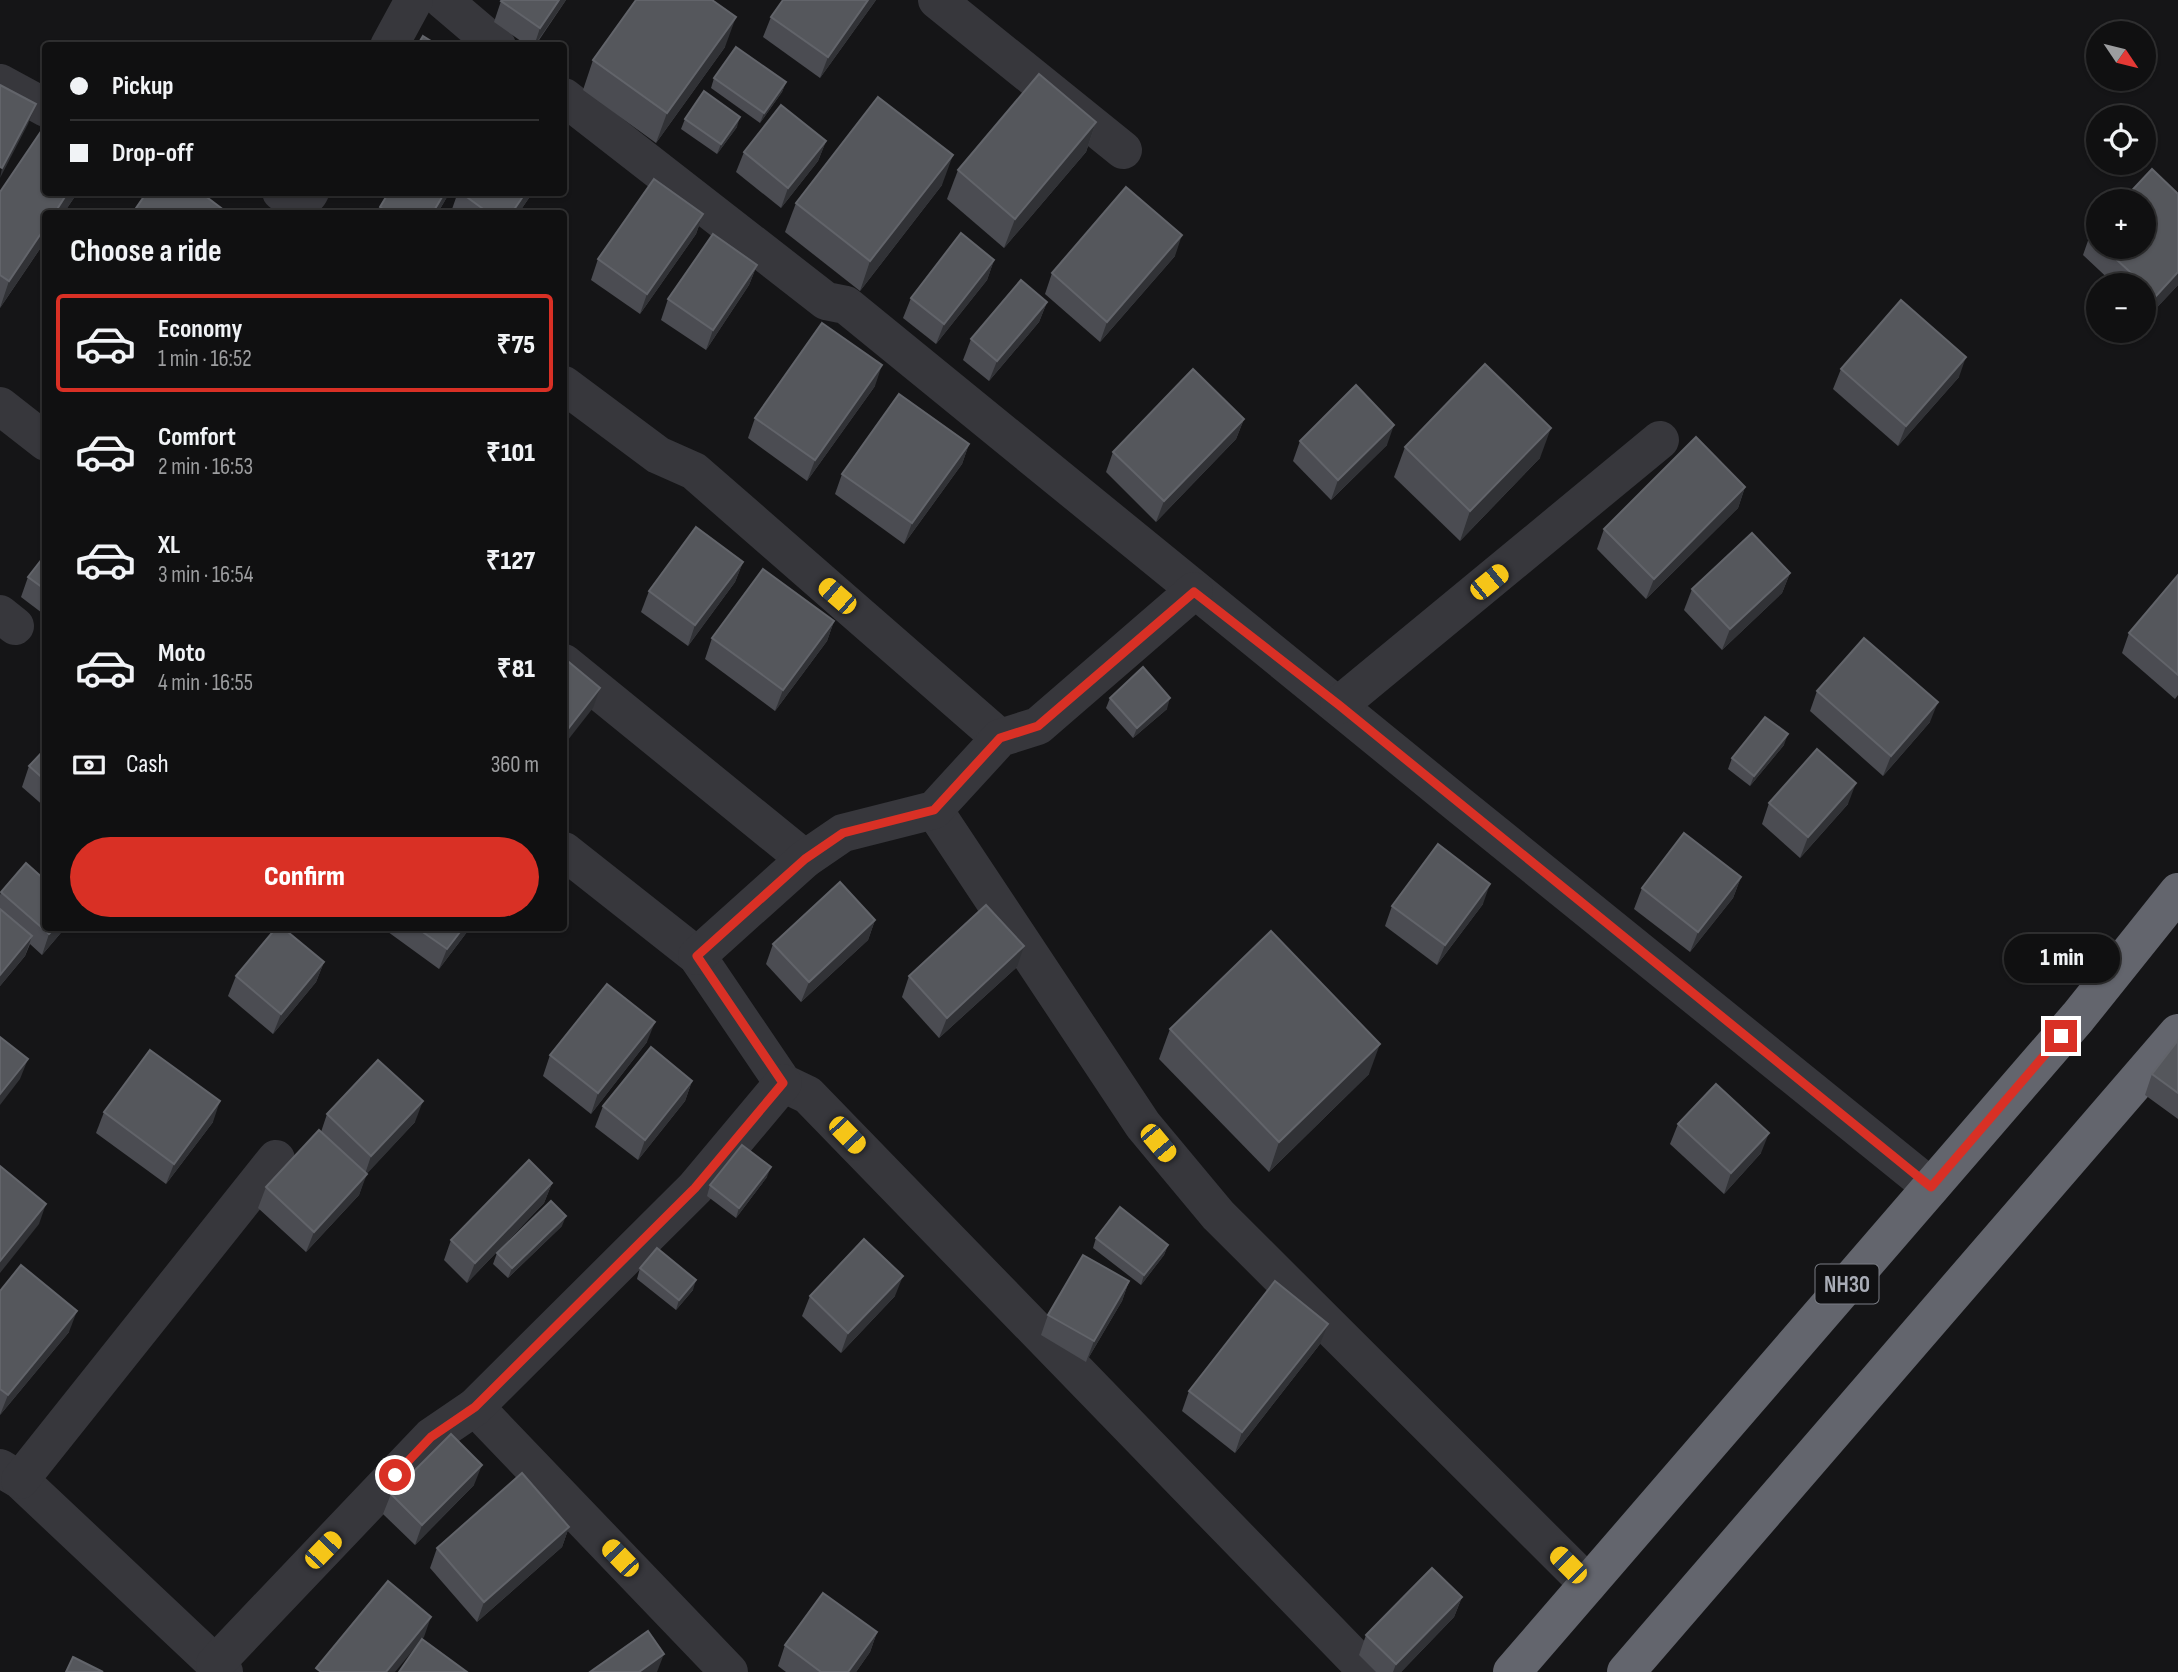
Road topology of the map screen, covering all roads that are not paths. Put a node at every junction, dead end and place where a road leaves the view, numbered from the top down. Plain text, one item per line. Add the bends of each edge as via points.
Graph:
1 (414, 0) edge
2 (443, 0) edge
3 (937, 0) edge
4 (391, 42) edge
5 (492, 42) edge
6 (0, 83) edge
7 (567, 99) edge
8 (42, 106) edge
9 (1123, 150) dead end
10 (567, 387) edge
11 (0, 406) edge
12 (42, 439) edge
13 (1660, 440) dead end
14 (1194, 592) junction
15 (567, 665) edge
16 (1339, 705) junction
17 (1000, 738) junction
18 (934, 810) junction
19 (567, 853) edge
20 (805, 859) junction
21 (2178, 892) edge
22 (697, 956) junction
23 (2178, 1033) edge
24 (783, 1083) junction
25 (276, 1159) dead end
26 (1931, 1187) junction
27 (475, 1407) junction
28 (10, 1474) edge
29 (1588, 1584) junction
30 (219, 1668) edge
31 (729, 1672) edge
32 (1368, 1672) edge
33 (1512, 1672) edge
34 (1626, 1672) edge

1 - 4 street
2 - 5 street
3 - 9 street
6 - 8 street
7 - 14 street via 826,301 846,305
10 - 17 street via 658,454 694,471
11 - 12 street
13 - 16 street
14 - 16 street
14 - 17 street via 1038,726
15 - 20 street
16 - 26 street
17 - 18 street
18 - 20 street via 843,833
18 - 29 street via 1143,1125 1218,1215
19 - 22 street
20 - 22 street
21 - 26 highway, NH30 via 2078,1017
22 - 24 street
23 - 34 highway
24 - 27 street via 695,1188
24 - 32 street via 808,1095
25 - 28 street
26 - 29 highway, NH30
27 - 30 street via 431,1437
27 - 31 street
28 - 30 street
29 - 33 highway, NH30

